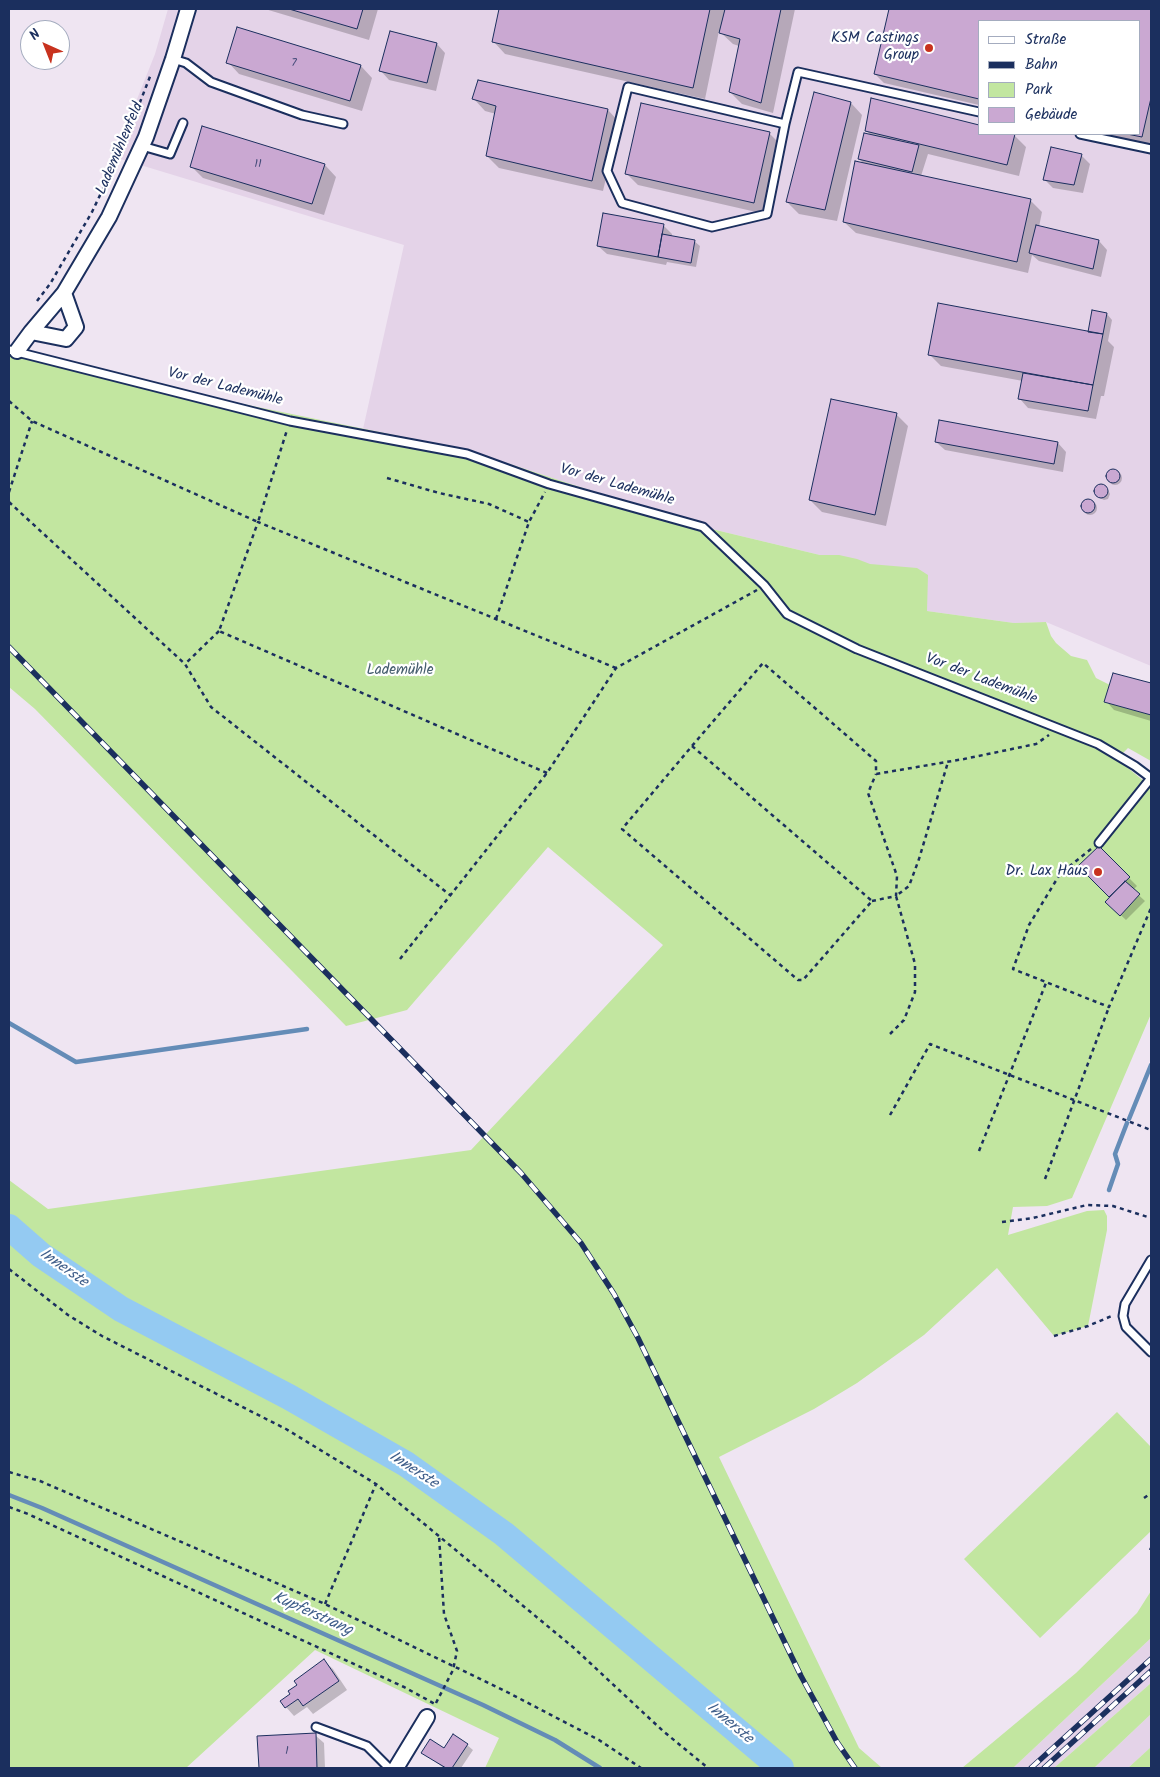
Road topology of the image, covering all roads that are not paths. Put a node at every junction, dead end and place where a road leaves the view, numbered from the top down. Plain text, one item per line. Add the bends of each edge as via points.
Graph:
1 (188, 9) edge
2 (173, 60) junction
3 (978, 112) edge
4 (183, 123) dead end
5 (343, 124) dead end
6 (785, 124) junction
7 (1085, 135) edge
8 (142, 146) junction
9 (1151, 149) edge
10 (64, 293) junction
11 (31, 332) junction
12 (13, 350) edge
13 (1151, 778) edge
14 (1099, 843) road end
15 (1151, 1260) edge
16 (1151, 1352) edge
17 (427, 1717) dead end
18 (316, 1727) dead end
19 (389, 1768) edge
20 (396, 1768) edge

1 - 2 street, Lademühlenfeld
2 - 5 lane via 186,63 211,82 302,115
2 - 8 street, Lademühlenfeld
3 - 6 lane via 798,72
4 - 8 lane via 170,154
6 - 6 lane via 766,214 712,227 622,203 607,171 628,87
7 - 9 lane
8 - 10 street, Lademühlenfeld via 109,216
10 - 11 street, Lademühlenfeld
10 - 11 street via 76,327 66,339
11 - 12 street, Vor der Lademühle
12 - 13 lane, Vor der Lademühle via 290,421 467,454 549,484 703,527 764,585 787,614 857,649 1098,744
13 - 14 lane
15 - 16 lane via 1125,1304 1123,1316 1126,1327
17 - 20 street
18 - 19 lane via 367,1746

